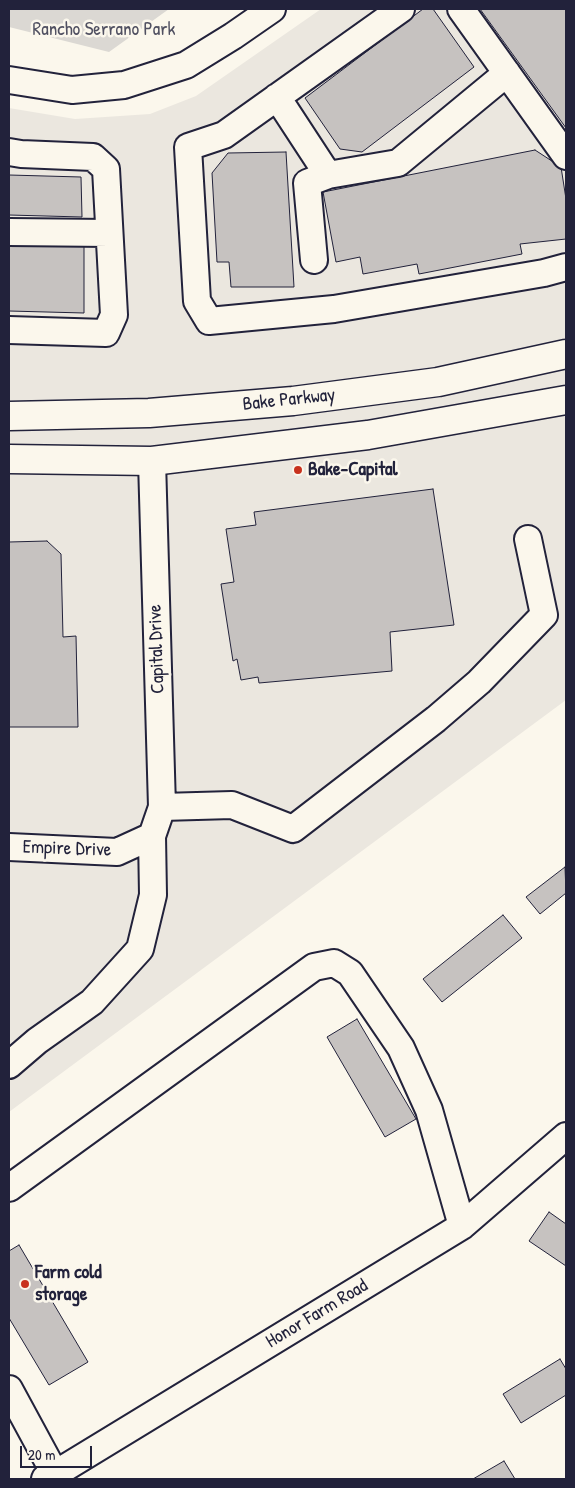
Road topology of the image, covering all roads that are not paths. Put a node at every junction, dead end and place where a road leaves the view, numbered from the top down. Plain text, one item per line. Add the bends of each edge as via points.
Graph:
1 (272, 9) edge
2 (401, 9) edge
3 (461, 9) edge
4 (507, 73) junction
5 (9, 80) edge
6 (277, 96) junction
7 (9, 152) edge
8 (566, 156) edge
9 (328, 175) junction
10 (9, 232) edge
11 (109, 234) junction
12 (314, 260) dead end
13 (566, 267) edge
14 (9, 330) edge
15 (566, 354) edge
16 (566, 400) edge
17 (9, 416) edge
18 (9, 459) edge
19 (152, 461) junction
20 (528, 538) dead end
21 (162, 807) junction
22 (152, 836) junction
23 (9, 847) edge
24 (9, 1065) edge
25 (566, 1136) edge
26 (9, 1188) edge
27 (462, 1226) junction
28 (9, 1389) edge
29 (50, 1476) edge

1 - 5 street via 186,65 124,85 72,90
2 - 6 street
3 - 4 street
4 - 8 street
4 - 9 street via 398,163
6 - 9 street
6 - 13 street via 224,135 188,147 197,301 209,321 334,309
7 - 11 street via 93,157 106,169
9 - 12 street via 307,183
10 - 11 street
11 - 14 street via 114,315 106,333
15 - 17 main road, Bake Parkway via 438,382 293,401 149,413
16 - 19 main road via 368,435
18 - 19 main road
19 - 21 street, Capital Drive
20 - 21 street via 544,614 472,688 293,829 232,805
21 - 22 street, Capital Drive
22 - 23 street, Empire Drive via 117,852
22 - 24 street, Capital Drive via 153,895 140,949 92,1002
25 - 27 street, Honor Farm Road
26 - 27 street via 314,967 334,963 350,973 401,1048 429,1110
27 - 29 street, Honor Farm Road
28 - 29 street

